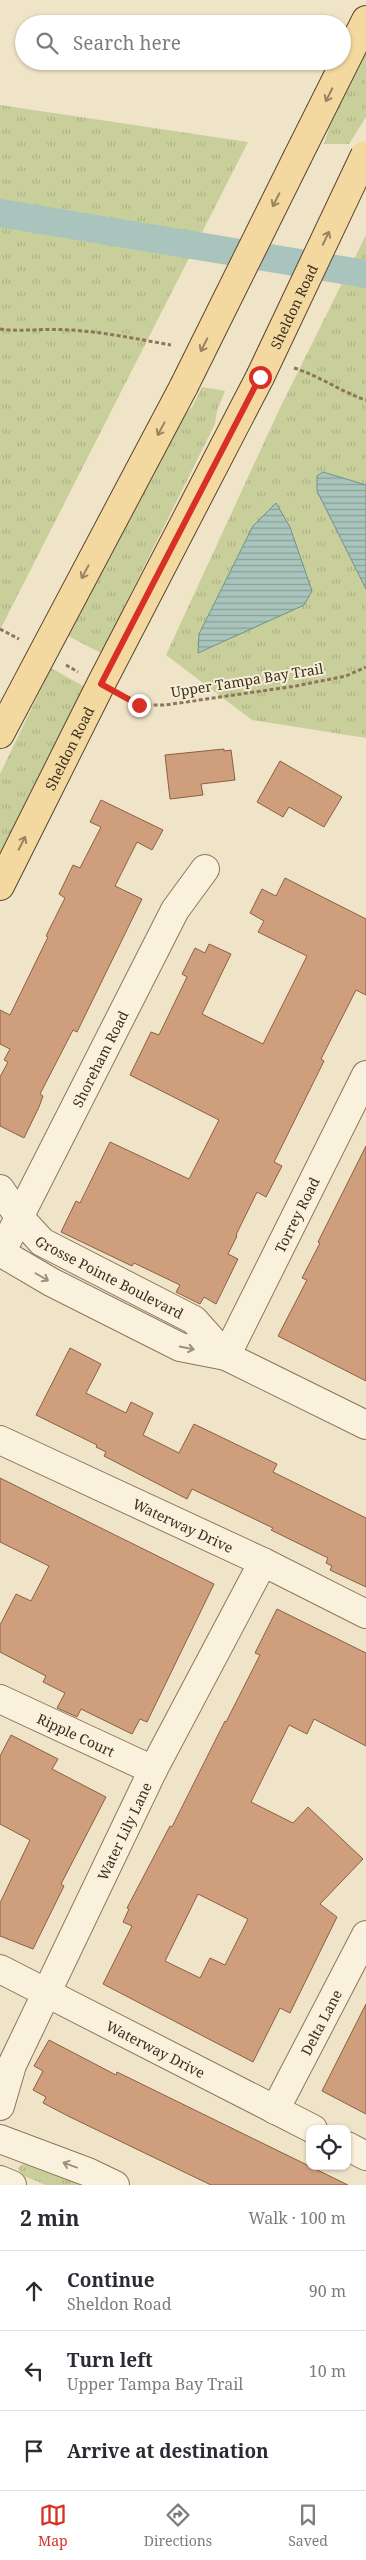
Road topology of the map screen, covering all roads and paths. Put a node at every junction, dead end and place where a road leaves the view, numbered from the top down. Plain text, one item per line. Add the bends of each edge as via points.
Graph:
1 (366, 20) edge
2 (351, 50) edge
3 (341, 70) edge
4 (366, 154) edge
5 (0, 329) edge
6 (171, 345) dead end
7 (291, 367) dead end
8 (366, 400) edge
9 (0, 629) edge
10 (43, 652) junction
11 (366, 667) edge
12 (101, 684) junction
13 (0, 734) edge
14 (204, 869) dead end
15 (0, 886) edge
16 (366, 1075) edge
17 (0, 1189) edge
18 (20, 1218) junction
19 (1, 1252) edge
20 (226, 1356) junction
21 (366, 1425) edge
22 (0, 1440) edge
23 (263, 1562) junction
24 (366, 1614) edge
25 (0, 1699) edge
26 (153, 1770) junction
27 (366, 1935) edge
28 (0, 1969) edge
29 (47, 1991) junction
30 (0, 2106) edge
31 (275, 2110) junction
32 (306, 2126) edge
33 (0, 2139) edge
34 (351, 2148) edge
35 (366, 2156) edge
36 (0, 2180) edge
37 (12, 2185) edge
38 (115, 2185) edge

1 -> 2 main road, bridge
3 -> 10 main road, bridge via 184,386
12 -> 4 main road, Sheldon Road, bridge via 260,377
5 - 6 path via 21,332 49,328 86,331
7 - 8 path via 312,373 347,394
9 - 10 path, Upper Tampa Bay Trail
10 - 12 path, Upper Tampa Bay Trail
10 - 13 main road
11 - 12 path, Upper Tampa Bay Trail via 346,676 296,686 165,705 139,705
15 -> 12 main road, Sheldon Road
14 - 18 street, Shoreham Road via 175,910
16 - 20 street, Torrey Road
17 - 18 street, Grosse Pointe Boulevard
18 - 19 street, Shoreham Road
18 - 20 street, Grosse Pointe Boulevard via 42,1242 194,1320
19 -> 20 street, Grosse Pointe Boulevard via 51,1282 180,1347
20 - 21 street, Grosse Pointe Boulevard
22 - 23 street, Waterway Drive
23 - 24 street, Waterway Drive
23 - 26 street, Water Lily Lane
25 - 26 street, Ripple Court
26 - 29 street, Water Lily Lane
27 - 31 street, Delta Lane
28 - 29 street, Waterway Drive
29 - 30 street, Water Lily Lane via 12,2064
29 - 31 street, Waterway Drive
31 - 32 street, Waterway Drive
38 -> 33 street
34 - 35 street
36 - 37 street

